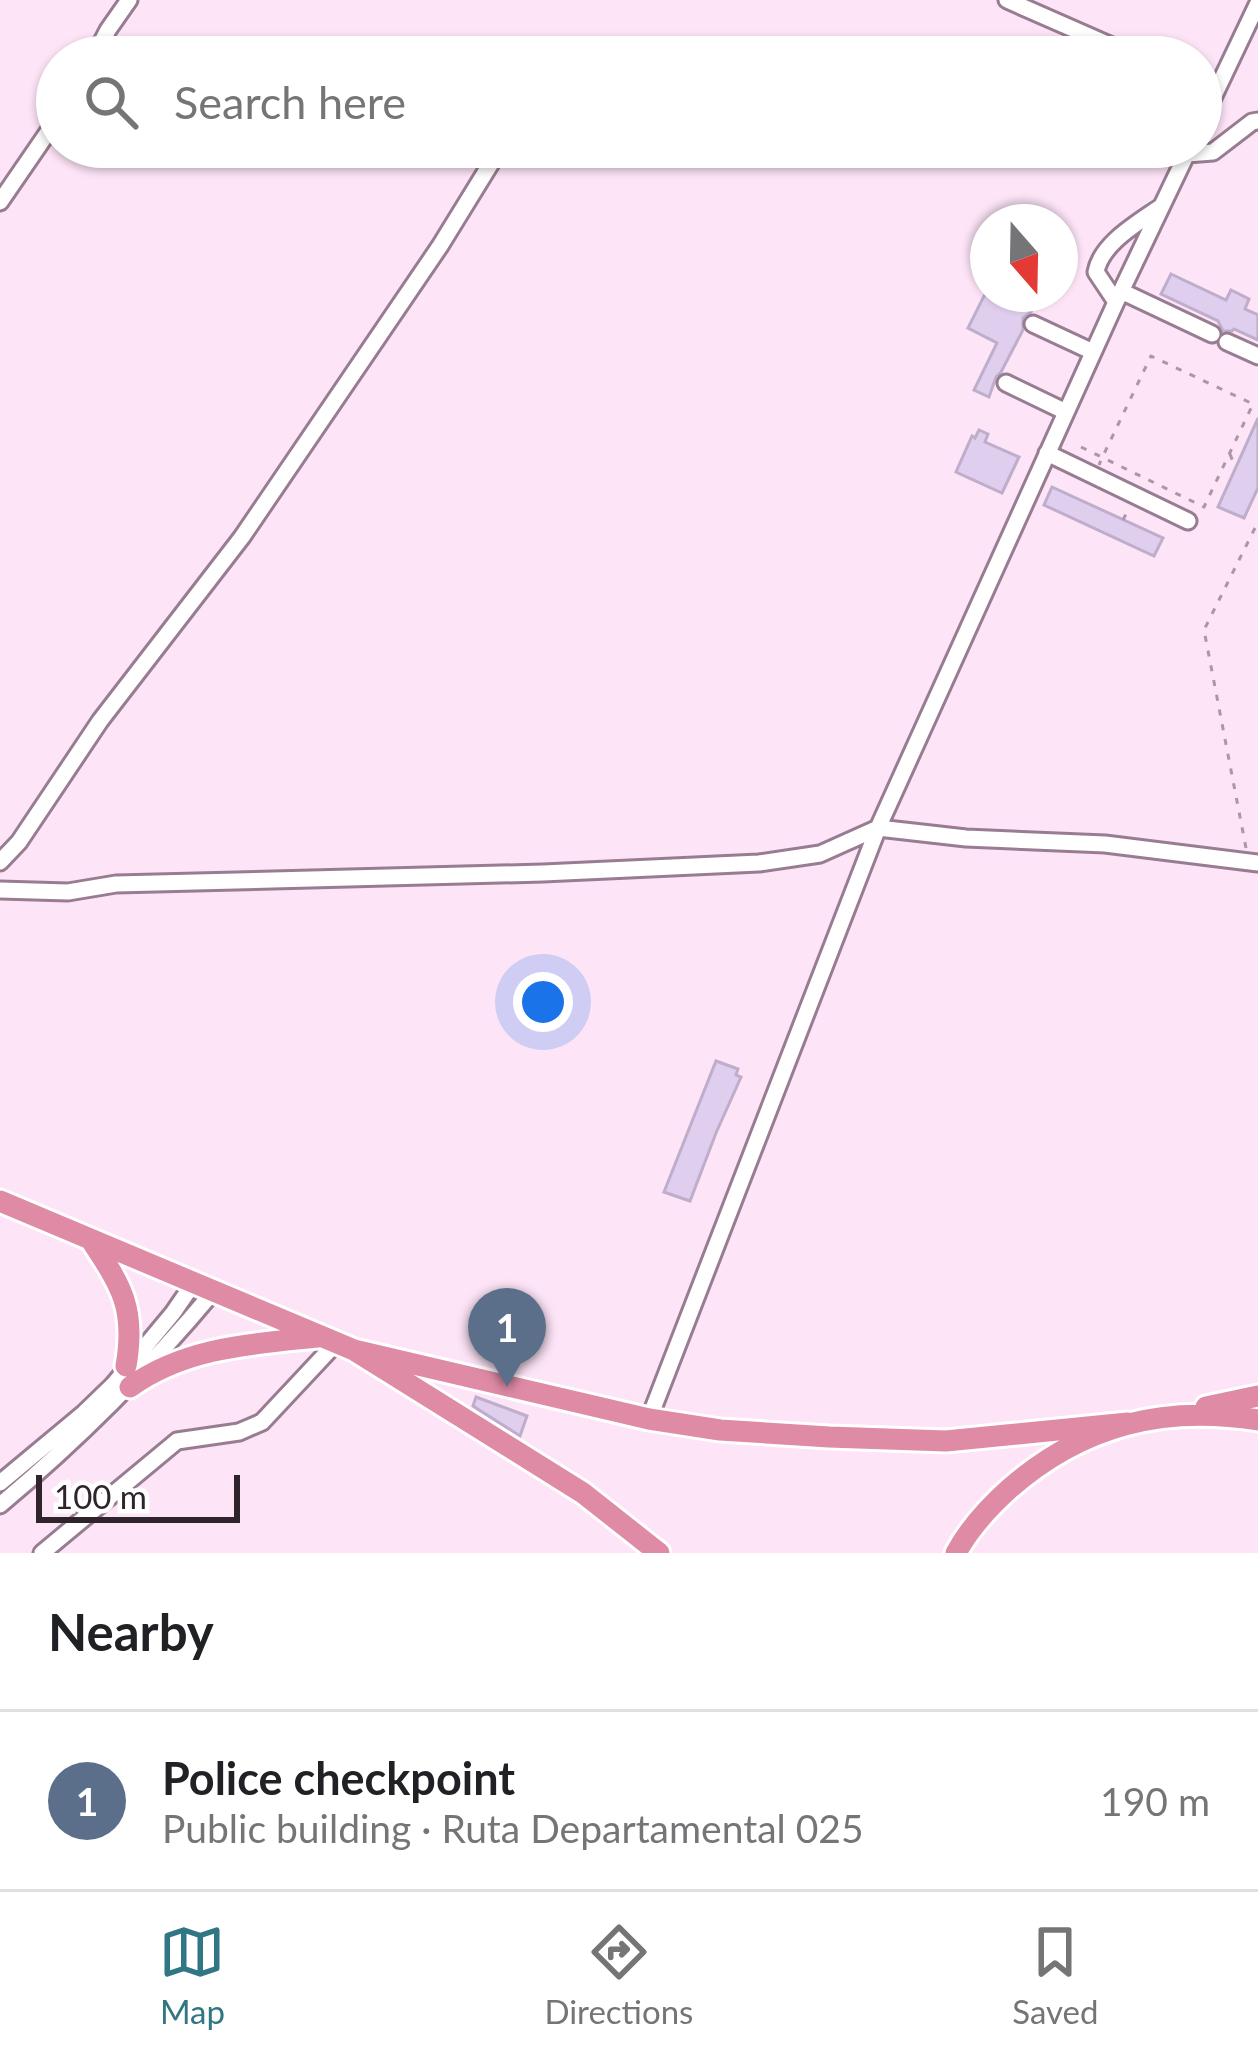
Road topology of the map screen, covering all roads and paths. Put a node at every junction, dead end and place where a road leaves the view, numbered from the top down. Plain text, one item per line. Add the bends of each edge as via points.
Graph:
1 (129, 0) edge
2 (1007, 0) edge
3 (1258, 3) edge
4 (104, 36) edge
5 (1089, 36) edge
6 (1222, 65) edge
7 (1258, 122) edge
8 (1222, 145) edge
9 (36, 150) edge
10 (488, 168) edge
11 (1179, 168) edge
12 (0, 202) edge
13 (1161, 206) junction
14 (1119, 296) junction
15 (1034, 324) dead end
16 (1093, 352) junction
17 (1258, 356) edge
18 (1006, 383) dead end
19 (1066, 412) junction
20 (1081, 447) dead end
21 (1048, 453) junction
22 (1230, 453) junction
23 (1102, 458) junction
24 (1235, 467) dead end
25 (1094, 476) junction
26 (1187, 521) dead end
27 (1258, 522) edge
28 (878, 828) junction
29 (0, 862) edge
30 (1253, 862) edge
31 (0, 890) edge
32 (0, 1202) edge
33 (91, 1240) junction
34 (203, 1288) junction
35 (337, 1343) junction
36 (128, 1377) junction
37 (1258, 1396) edge
38 (1170, 1415) junction
39 (649, 1419) junction
40 (1258, 1420) edge
41 (1127, 1423) junction
42 (0, 1483) edge
43 (0, 1505) edge
44 (42, 1553) edge
45 (659, 1553) edge
46 (956, 1553) edge

1 - 4 street
2 - 5 street
3 - 6 street
7 - 8 street
9 - 12 street
10 - 29 street via 242,536
11 - 13 street
13 - 14 street
13 - 14 street via 1098,259 1096,272
14 - 16 street
14 - 17 street
15 - 16 street
16 - 19 street
18 - 19 street
19 - 21 street
20 - 23 path
21 - 25 street
21 - 28 street
22 - 23 path via 1204,507
22 - 23 path via 1253,404 1151,356
22 - 24 path
23 - 25 path
25 - 26 street
27 - 30 path via 1204,630
28 - 30 street
28 - 31 street via 820,854 703,867
28 - 39 street
32 - 33 highway
33 - 34 highway
33 - 36 highway via 130,1316
34 - 35 highway
34 - 36 street via 173,1313
35 - 36 highway via 220,1348
35 - 39 highway
35 - 44 street via 262,1422 177,1441
35 - 45 highway via 583,1493
36 - 42 street
36 - 43 street via 79,1438
37 - 38 highway
38 - 40 highway
38 - 41 highway
39 - 41 highway via 946,1441
41 - 46 highway via 1033,1468 994,1502

